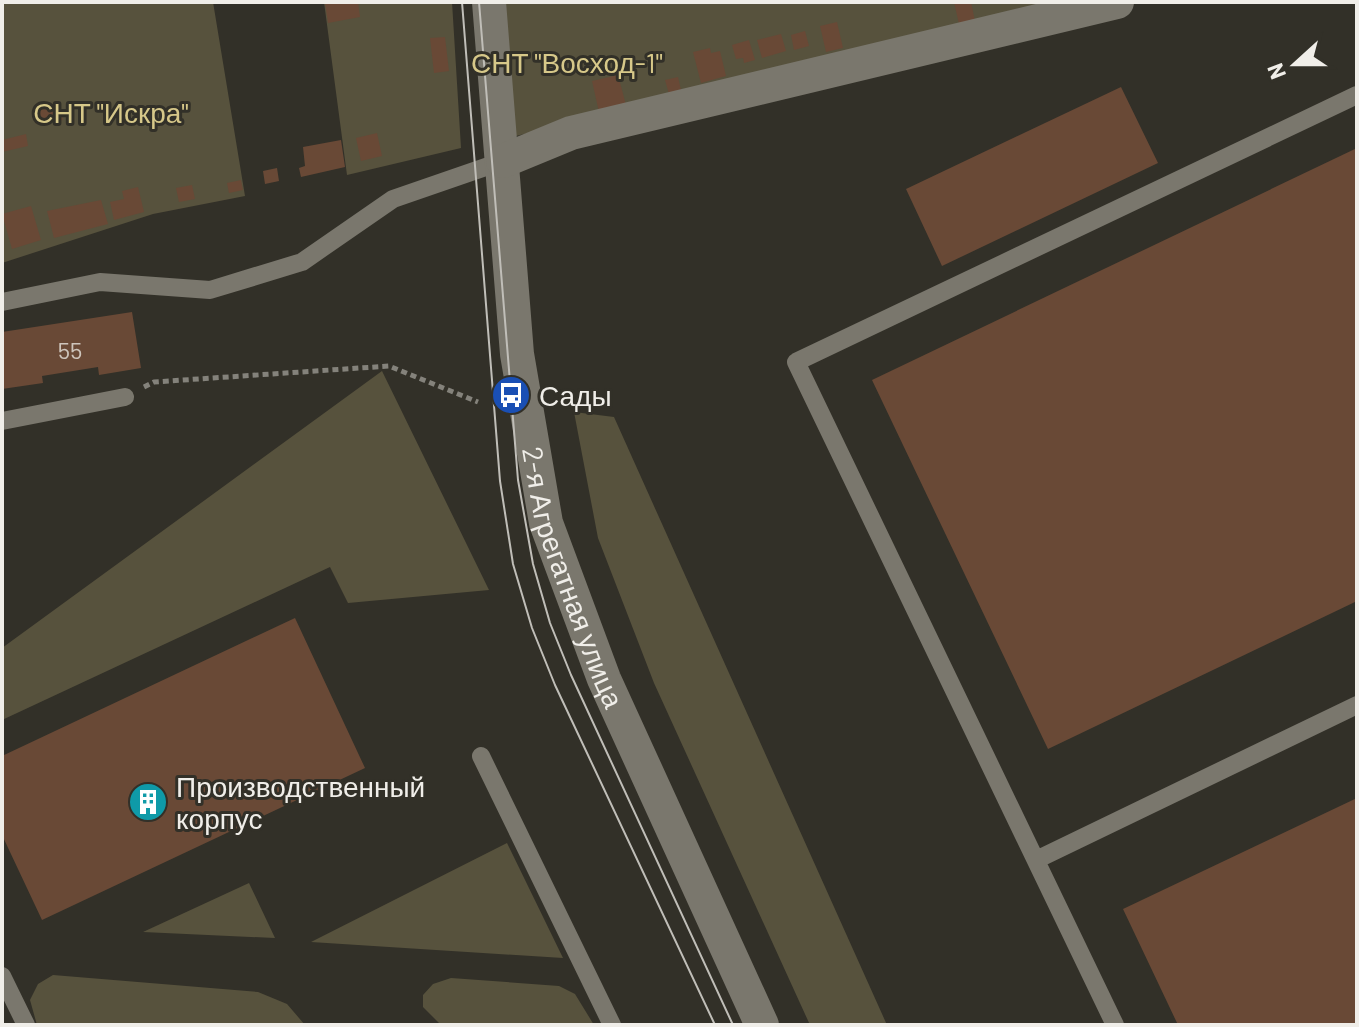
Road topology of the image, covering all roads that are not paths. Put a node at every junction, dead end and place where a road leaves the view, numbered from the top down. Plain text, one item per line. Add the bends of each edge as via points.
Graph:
1 (489, 2) edge
2 (1117, 2) edge
3 (1357, 95) edge
4 (503, 161) junction
5 (2, 302) edge
6 (125, 397) road end
7 (2, 421) edge
8 (1357, 705) edge
9 (481, 756) dead end
10 (1036, 860) junction
11 (2, 976) edge
12 (608, 1018) edge
13 (26, 1025) edge
14 (762, 1025) edge
15 (1115, 1025) edge

1 - 4 street, 2-я Агрегатная улица
2 - 4 street via 571,133
3 - 10 lane via 796,362
4 - 5 lane via 393,199 302,262 210,290 100,282
4 - 14 street, 2-я Агрегатная улица via 517,354 546,523 604,679
6 - 7 lane
8 - 10 lane
9 - 12 lane
10 - 15 lane
11 - 13 lane

